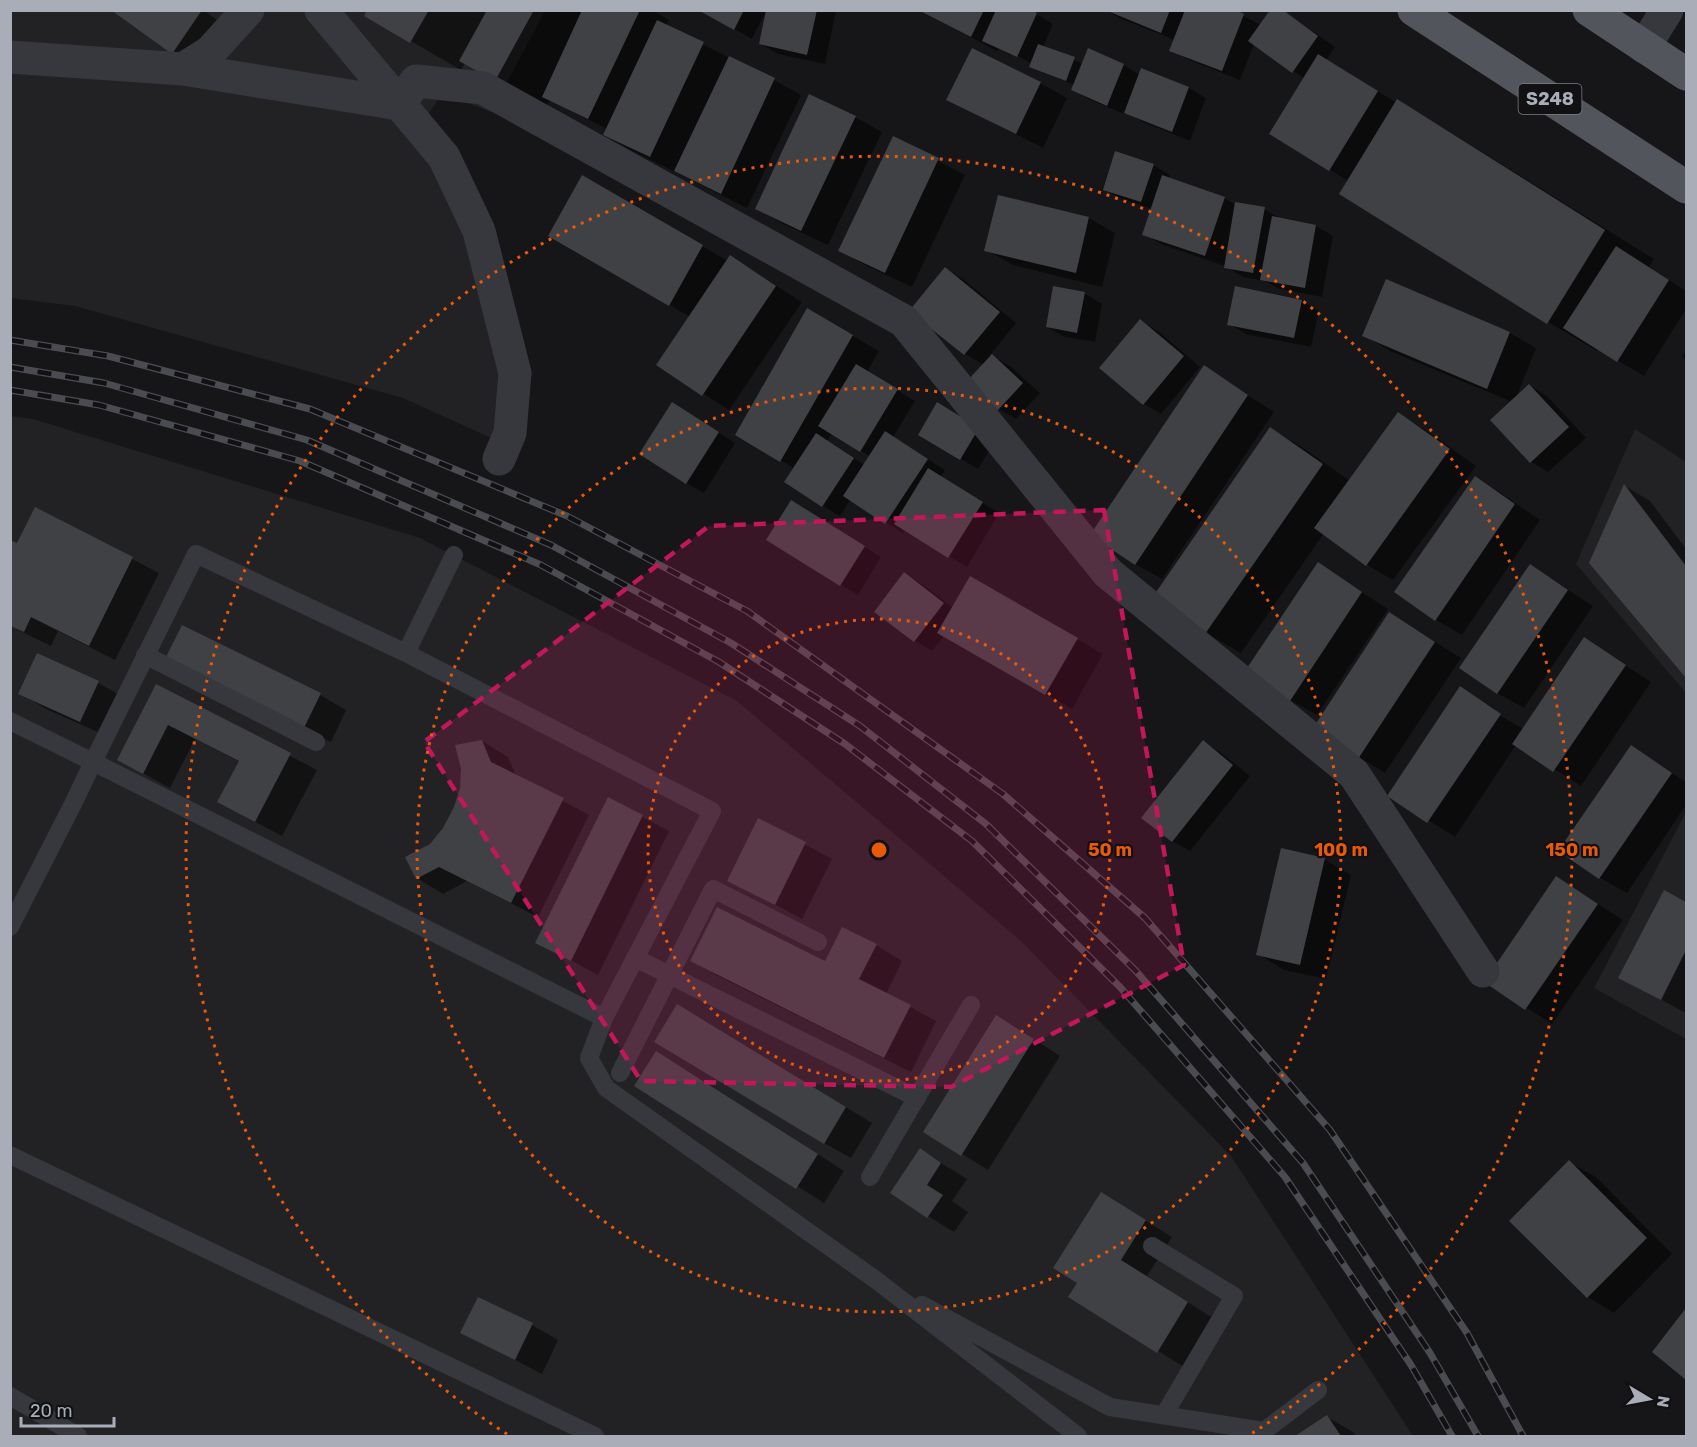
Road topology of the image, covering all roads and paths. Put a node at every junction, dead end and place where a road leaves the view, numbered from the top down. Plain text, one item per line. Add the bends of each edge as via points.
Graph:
1 (248, 10) edge
2 (321, 10) edge
3 (1414, 10) edge
4 (1589, 10) edge
5 (1667, 10) edge
6 (1644, 47) junction
7 (10, 57) edge
8 (183, 69) junction
9 (1686, 74) edge
10 (399, 104) junction
11 (1686, 187) edge
12 (499, 459) dead end
13 (454, 555) dead end
14 (406, 653) junction
15 (145, 655) junction
16 (10, 721) edge
17 (316, 742) dead end
18 (93, 762) junction
19 (10, 927) edge
20 (818, 942) dead end
21 (635, 958) junction
22 (1483, 971) dead end
23 (669, 975) junction
24 (971, 1005) dead end
25 (604, 1018) junction
26 (620, 1072) dead end
27 (916, 1098) junction
28 (10, 1155) edge
29 (870, 1177) dead end
30 (1152, 1246) dead end
31 (876, 1280) junction
32 (1318, 1390) dead end
33 (10, 1396) edge
34 (1164, 1415) junction
35 (78, 1437) edge
36 (595, 1437) edge
37 (1078, 1437) edge

1 - 8 street via 210,52
2 - 10 street
3 - 11 main road, S248
4 - 6 main road
5 - 6 street
6 - 9 main road
7 - 8 street
8 - 10 street
10 - 12 street via 444,157 479,231 515,373 510,433
10 - 22 street via 416,81 483,88 904,321 1108,573 1354,774
13 - 14 lane
14 - 15 lane via 196,554
14 - 21 lane via 712,811
15 - 17 lane
15 - 18 lane
16 - 18 lane
18 - 19 lane
18 - 25 lane
20 - 23 lane via 713,889
21 - 23 lane
21 - 25 lane
23 - 26 lane
23 - 27 lane
24 - 27 lane
25 - 31 lane via 589,1058 606,1088
27 - 29 lane
28 - 36 lane
30 - 34 lane via 1234,1296
31 - 34 lane via 1110,1407
31 - 37 lane
32 - 34 lane via 1264,1431
33 - 35 lane

